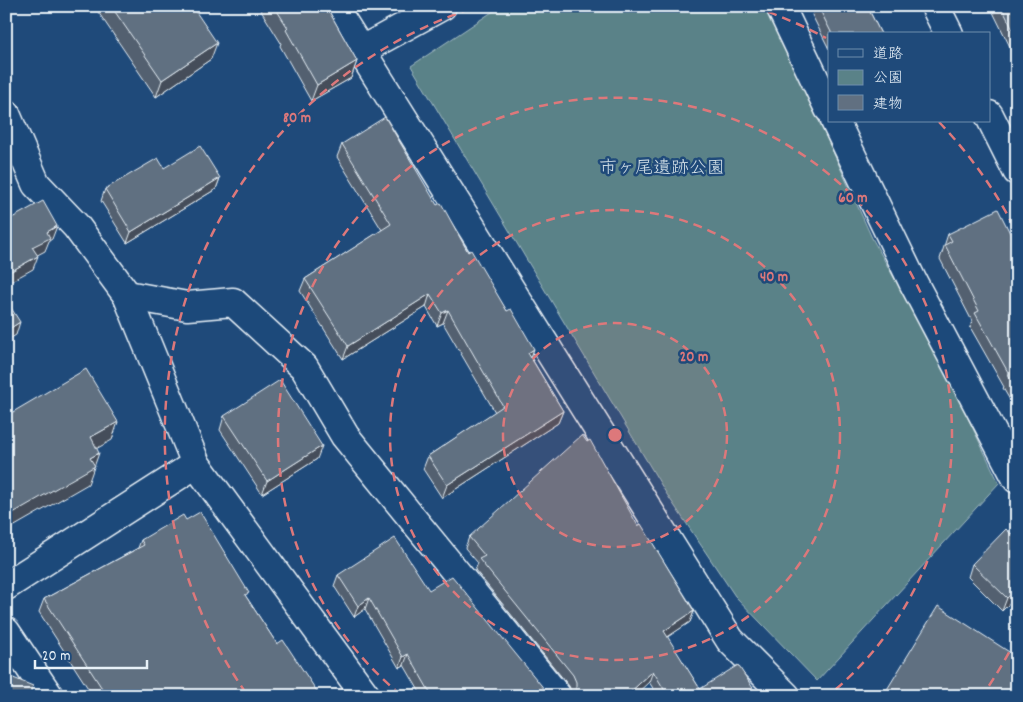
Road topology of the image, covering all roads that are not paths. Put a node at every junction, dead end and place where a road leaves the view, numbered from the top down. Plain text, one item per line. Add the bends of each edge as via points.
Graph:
1 (333, 6) edge
2 (442, 6) edge
3 (780, 6) edge
4 (936, 6) edge
5 (948, 32) edge
6 (360, 51) junction
7 (828, 107) edge
8 (6, 114) edge
9 (990, 117) edge
10 (835, 122) edge
11 (1016, 168) edge
12 (127, 295) junction
13 (196, 464) junction
14 (1017, 479) edge
15 (6, 586) edge
16 (6, 632) edge
17 (49, 696) edge
18 (366, 696) edge
19 (557, 696) edge
20 (786, 696) edge

1 - 6 street
2 - 6 street
3 - 7 street
4 - 5 street
6 - 20 street via 730,640
8 - 12 street via 36,184 76,226
9 - 11 street
10 - 14 street via 912,282
12 - 13 street
12 - 19 street via 187,306 234,302 304,367 345,436
13 - 15 street
13 - 18 street
16 - 17 street

